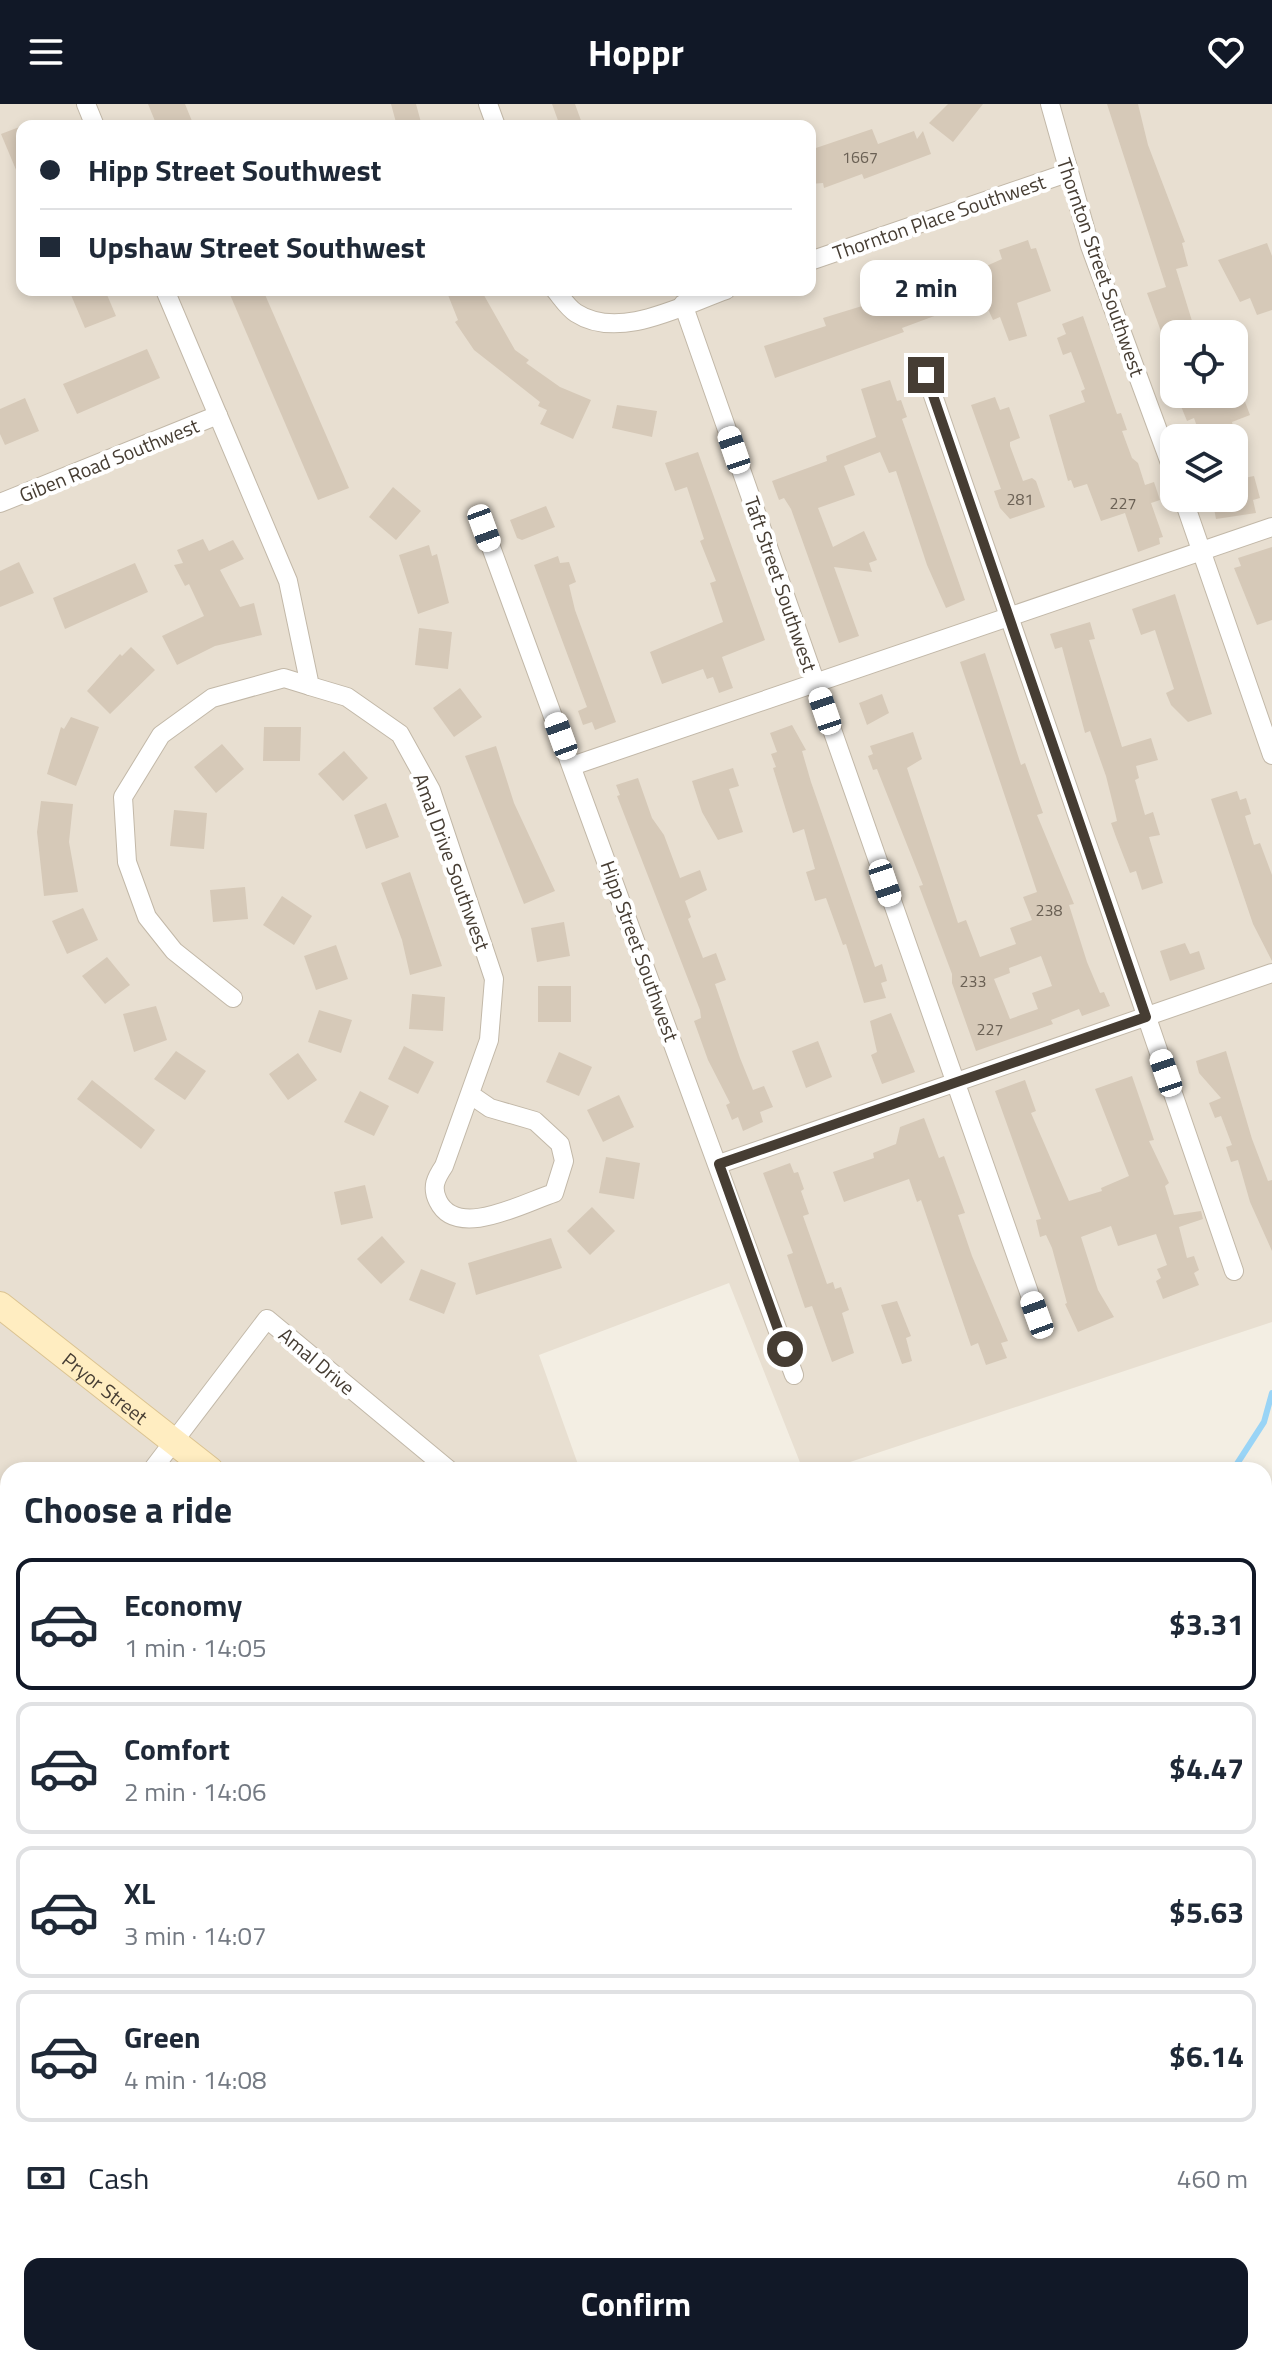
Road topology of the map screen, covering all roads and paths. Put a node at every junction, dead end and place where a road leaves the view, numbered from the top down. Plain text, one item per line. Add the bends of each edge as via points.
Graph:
1 (1050, 104) edge
2 (1067, 173) junction
3 (816, 259) edge
4 (168, 296) edge
5 (560, 296) edge
6 (708, 296) edge
7 (683, 304) junction
8 (926, 375) dead end
9 (218, 415) junction
10 (1160, 435) edge
11 (0, 503) edge
12 (1188, 512) edge
13 (1272, 527) edge
14 (484, 528) dead end
15 (1202, 550) junction
16 (1009, 617) junction
17 (815, 683) junction
18 (310, 686) junction
19 (1272, 755) edge
20 (572, 766) junction
21 (1272, 973) edge
22 (233, 998) dead end
23 (1146, 1017) junction
24 (954, 1083) junction
25 (471, 1095) junction
26 (719, 1164) junction
27 (1234, 1271) dead end
28 (0, 1305) edge
29 (1037, 1315) dead end
30 (794, 1375) dead end
31 (174, 1442) junction
32 (158, 1462) edge
33 (200, 1462) edge
34 (439, 1462) edge

1 - 2 street, Thornton Street Southwest
2 - 3 street, Thornton Place Southwest
2 - 10 street, Thornton Street Southwest
4 - 9 street
5 - 7 street via 576,313 606,324 630,322
6 - 7 street
7 - 17 street, Taft Street Southwest
8 - 16 street
9 - 11 street, Giben Road Southwest
9 - 18 street via 288,581
12 - 15 street
13 - 15 street
14 - 20 street, Hipp Street Southwest
15 - 16 street
15 - 19 street
16 - 17 street
16 - 23 street
17 - 20 street
17 - 24 street, Taft Street Southwest
18 - 22 street, Amal Drive Southwest via 284,678 212,698 161,735 123,797 127,862 147,917 174,951
18 - 25 street, Amal Drive Southwest via 347,697 400,734 431,790 494,979 489,1040
20 - 26 street, Hipp Street Southwest
21 - 23 street
23 - 24 street
23 - 27 street
24 - 26 street
24 - 29 street, Taft Street Southwest
25 - 25 street, Amal Drive Southwest via 434,1182 444,1212 458,1220 477,1218 554,1193 564,1161 560,1144 535,1121 490,1108
26 - 30 street, Hipp Street Southwest
28 - 31 main road, Pryor Street
31 - 32 street
31 - 33 main road, Pryor Street
31 - 34 street, Amal Drive via 267,1319

